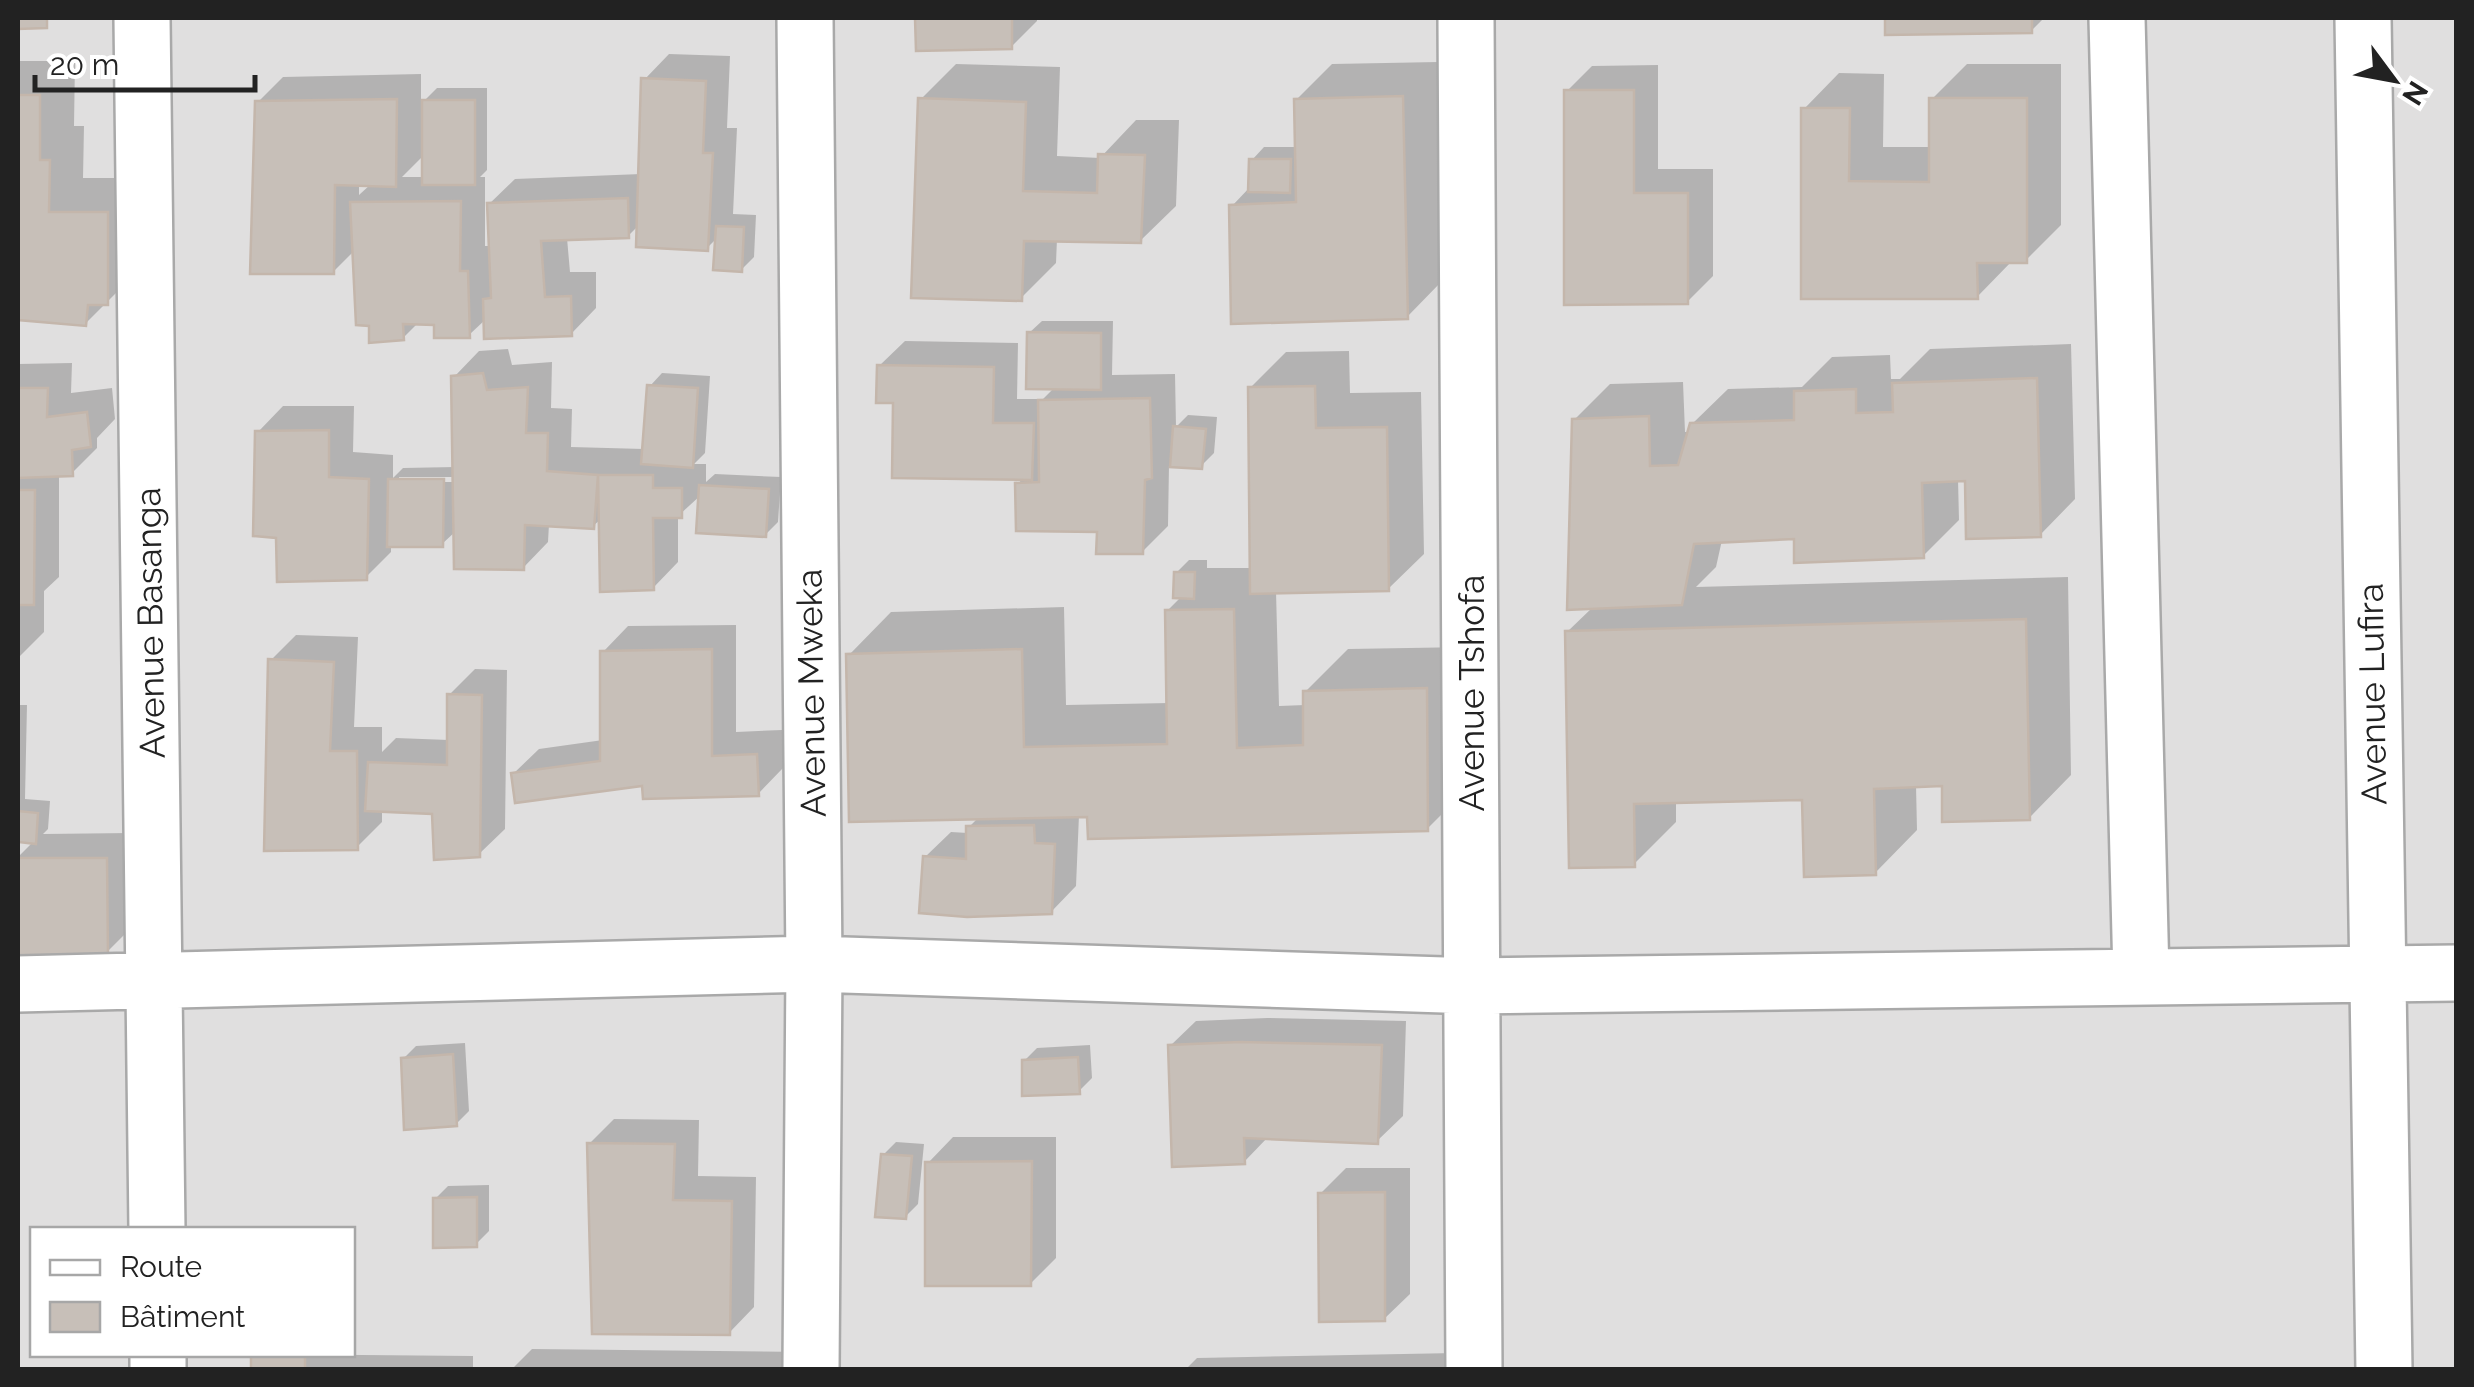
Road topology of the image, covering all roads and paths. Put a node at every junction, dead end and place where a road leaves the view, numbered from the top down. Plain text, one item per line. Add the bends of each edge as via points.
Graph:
1 (142, 18) edge
2 (804, 18) edge
3 (1466, 18) edge
4 (2118, 18) edge
5 (2363, 18) edge
6 (814, 964) junction
7 (2456, 974) edge
8 (2141, 976) junction
9 (2376, 976) junction
10 (156, 980) junction
11 (18, 984) edge
12 (1474, 986) junction
13 (157, 1227) edge
14 (810, 1370) edge
15 (1474, 1370) edge
16 (2384, 1370) edge

1 - 10 street, Avenue Basanga
2 - 6 street, Avenue Mweka
3 - 12 street, Avenue Tshofa
4 - 8 street
5 - 9 street, Avenue Lufira
6 - 10 street
6 - 12 street
6 - 14 street, Avenue Mweka
7 - 9 street
8 - 9 street
8 - 12 street
9 - 16 street, Avenue Lufira
10 - 11 street
10 - 13 street, Avenue Basanga
12 - 15 street, Avenue Tshofa

